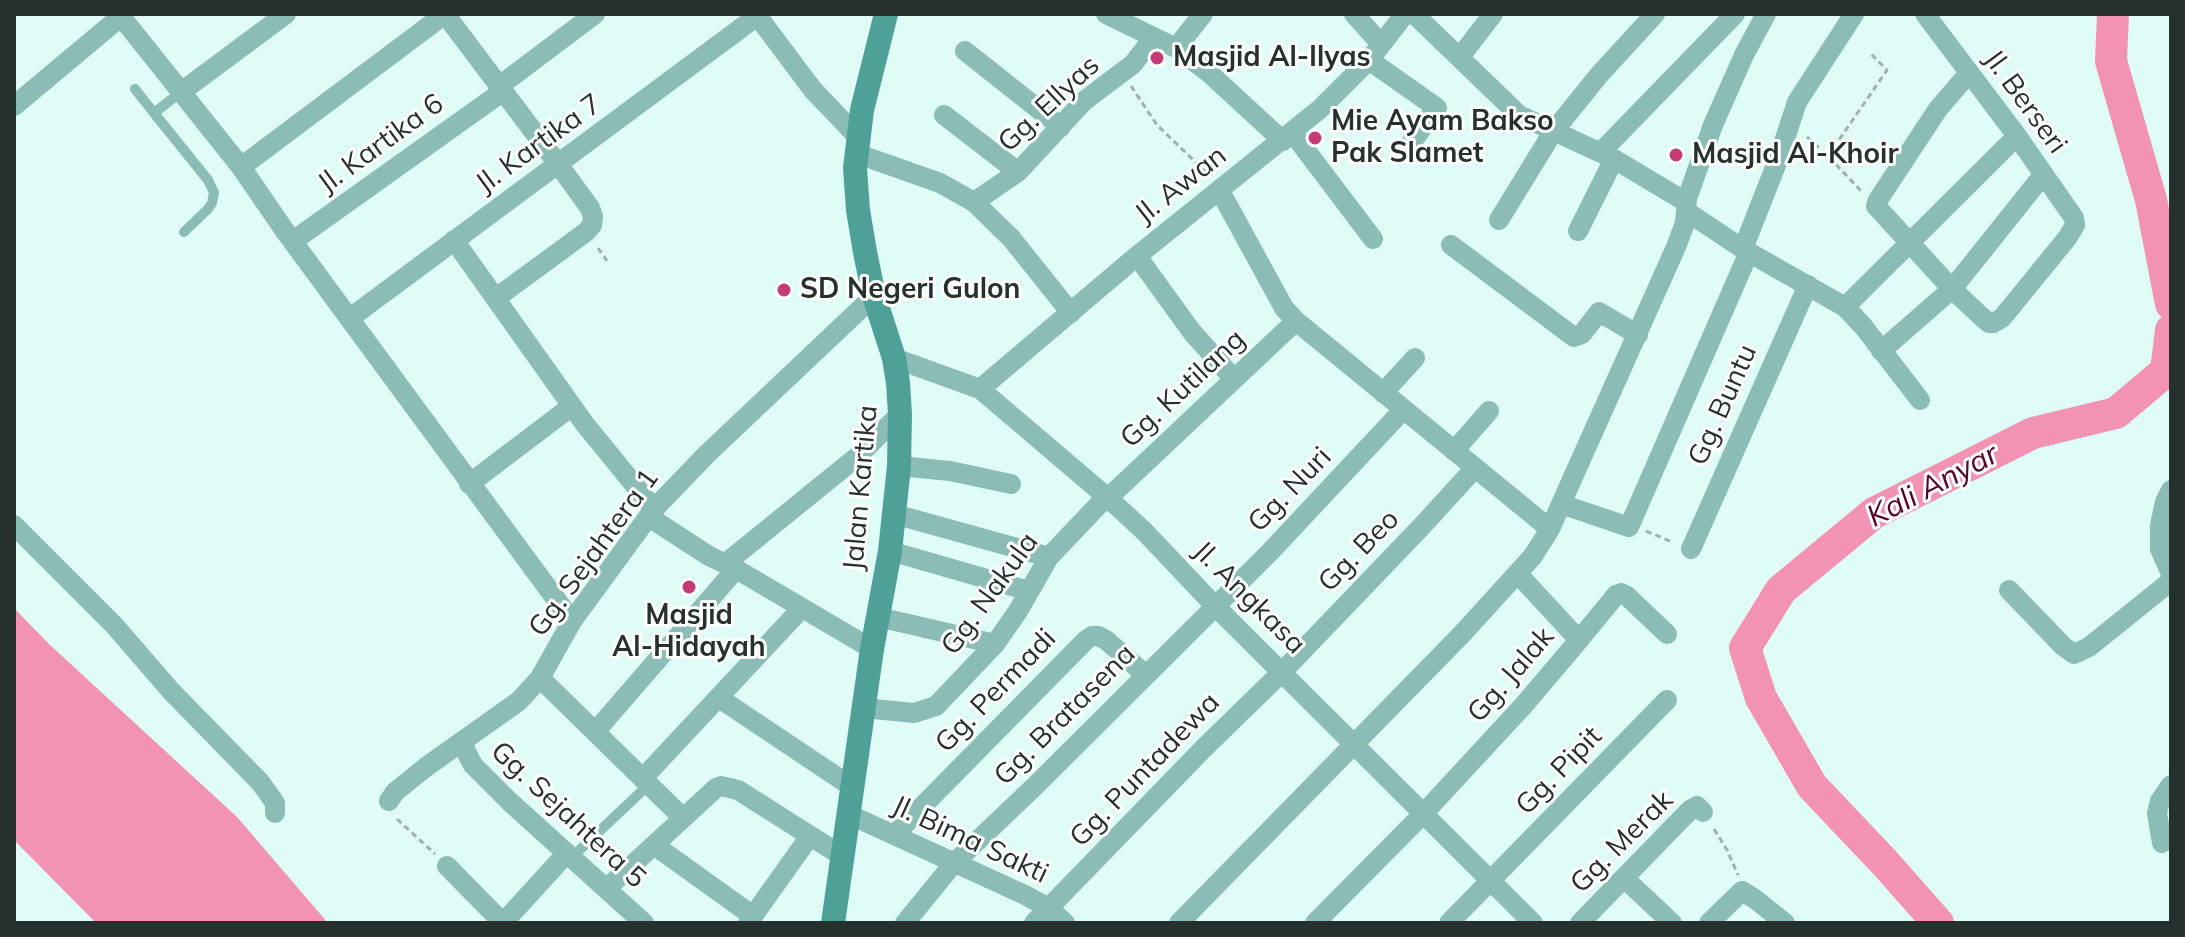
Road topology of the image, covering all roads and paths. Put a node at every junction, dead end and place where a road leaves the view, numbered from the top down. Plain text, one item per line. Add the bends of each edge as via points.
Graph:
1 (286, 14) edge
2 (445, 14) edge
3 (595, 14) edge
4 (886, 14) edge
5 (1106, 14) edge
6 (1203, 14) edge
7 (1354, 14) edge
8 (1405, 14) edge
9 (1414, 14) edge
10 (1493, 14) edge
11 (1655, 14) edge
12 (1735, 14) edge
13 (1766, 14) edge
14 (1854, 14) edge
15 (1925, 14) edge
16 (758, 15) edge
17 (114, 21) edge
18 (1153, 38) junction
19 (1176, 48) junction
20 (965, 51) dead end
21 (1375, 52) junction
22 (1870, 53) dead end
23 (1460, 57) junction
24 (1122, 73) junction
25 (1969, 73) junction
26 (135, 89) dead end
27 (500, 89) junction
28 (181, 92) junction
29 (14, 106) edge
30 (154, 113) junction
31 (944, 115) dead end
32 (1791, 120) junction
33 (1061, 127) junction
34 (1553, 132) junction
35 (1288, 136) junction
36 (2017, 136) junction
37 (856, 145) junction
38 (1405, 151) dead end
39 (1607, 156) junction
40 (1828, 156) junction
41 (558, 164) junction
42 (241, 167) junction
43 (1018, 172) junction
44 (2043, 175) junction
45 (1220, 191) junction
46 (974, 202) junction
47 (1686, 206) junction
48 (1877, 207) junction
49 (1499, 220) dead end
50 (1578, 231) dead end
51 (184, 232) dead end
52 (1373, 239) dead end
53 (454, 240) junction
54 (293, 241) junction
55 (1910, 243) junction
56 (1451, 245) dead end
57 (1746, 251) junction
58 (1137, 256) junction
59 (1808, 285) junction
60 (1952, 289) junction
61 (874, 296) junction
62 (496, 298) junction
63 (1845, 307) junction
64 (1071, 313) junction
65 (350, 318) junction
66 (1296, 321) junction
67 (1638, 335) junction
68 (1881, 351) junction
69 (894, 358) junction
70 (1415, 358) dead end
71 (1234, 379) junction
72 (980, 389) junction
73 (1383, 393) junction
74 (1920, 400) dead end
75 (572, 406) junction
76 (1403, 410) junction
77 (1489, 411) dead end
78 (900, 414) junction
79 (1454, 451) junction
80 (899, 466) junction
81 (1475, 468) junction
82 (469, 484) junction
83 (1011, 484) dead end
84 (2171, 490) edge
85 (1107, 497) junction
86 (1561, 504) junction
87 (652, 513) junction
88 (894, 514) junction
89 (14, 525) edge
90 (1630, 525) junction
91 (1550, 529) junction
92 (1691, 549) joint
93 (890, 551) junction
94 (1049, 557) junction
95 (731, 566) junction
96 (1518, 574) junction
97 (2171, 574) edge
98 (2171, 581) edge
99 (2009, 590) dead end
100 (1029, 591) junction
101 (1215, 606) junction
102 (802, 608) junction
103 (878, 617) junction
104 (572, 621) junction
105 (1667, 634) dead end
106 (1579, 640) junction
107 (995, 644) junction
108 (872, 649) junction
109 (1282, 672) junction
110 (1146, 675) junction
111 (540, 678) junction
112 (719, 698) junction
113 (1667, 700) dead end
114 (864, 708) junction
115 (595, 732) junction
116 (461, 742) junction
117 (1353, 743) junction
118 (643, 784) junction
119 (2171, 785) edge
120 (852, 787) junction
121 (389, 801) joint
122 (1703, 812) joint
123 (275, 813) dead end
124 (848, 814) junction
125 (1423, 814) junction
126 (683, 818) junction
127 (894, 835) junction
128 (810, 836) junction
129 (2162, 843) dead end
130 (654, 845) junction
131 (568, 856) junction
132 (842, 856) junction
133 (954, 863) junction
134 (447, 866) joint
135 (1624, 878) junction
136 (1491, 880) junction
137 (606, 889) junction
138 (1742, 891) junction
139 (1042, 915) edge
140 (750, 919) edge
141 (644, 923) edge
142 (833, 923) edge
143 (905, 923) edge
144 (1065, 923) edge
145 (1179, 923) edge
146 (1315, 923) edge
147 (1449, 923) edge
148 (1533, 923) edge
149 (1580, 923) edge
150 (1672, 923) edge
151 (1709, 923) edge
152 (1785, 923) edge

1 - 28 street
2 - 27 street
2 - 42 street
3 - 27 street, Jl. Kartika 6
4 - 37 street, Jalan Kartika
5 - 18 street
6 - 19 street
7 - 21 street
8 - 21 street, Jl. Awan
9 - 23 street
10 - 23 street
11 - 34 street
12 - 39 street
13 - 47 street via 1713,125
14 - 32 street via 1802,92
15 - 25 street, Jl. Berseri
16 - 37 street
16 - 41 street, Jl. Kartika 7
17 - 28 street
17 - 29 street
18 - 19 street
18 - 24 street, Gg. Ellyas
19 - 35 street
20 - 33 street
21 - 35 street, Jl. Awan
21 - 38 street via 1437,108
22 - 40 path via 1887,70
23 - 34 street via 1511,109
24 - 33 street, Gg. Ellyas via 1084,101
24 - 45 path via 1157,125
25 - 36 street, Jl. Berseri
25 - 48 street via 1938,109
26 - 30 lane
27 - 41 street
27 - 54 street, Jl. Kartika 6
28 - 30 lane
28 - 42 street
30 - 51 lane via 213,187 212,203
31 - 43 street
32 - 40 path
32 - 57 street
33 - 43 street, Gg. Ellyas
34 - 39 street
34 - 49 street
35 - 45 street, Jl. Awan
35 - 52 street
36 - 44 street, Jl. Berseri
36 - 55 street
37 - 46 street
37 - 61 street, Jalan Kartika via 858,210
39 - 47 street
39 - 50 street
40 - 48 path
41 - 53 street, Jl. Kartika 7
41 - 62 street via 590,208 592,225
42 - 54 street
43 - 46 street, Gg. Ellyas
44 - 60 street
44 - 60 street, Jl. Berseri via 2074,218 2068,237 1996,322 1989,323
45 - 58 street, Jl. Awan
45 - 66 street
46 - 64 street via 1011,238
47 - 57 street
47 - 67 street via 1684,229
48 - 55 street
53 - 62 street
53 - 65 street, Jl. Kartika 7
54 - 65 street
55 - 60 street
55 - 63 street
56 - 67 street via 1572,336 1582,334 1599,312
57 - 59 street
57 - 90 street
58 - 64 street, Jl. Awan
58 - 71 street
59 - 63 street
59 - 92 street, Gg. Buntu
60 - 68 street
61 - 69 street, Jalan Kartika
61 - 87 street, Gg. Sejahtera 1
62 - 75 street
63 - 68 street
64 - 72 street, Jl. Awan
65 - 82 street
66 - 71 street, Gg. Kutilang
66 - 73 street
67 - 86 street
68 - 74 street
69 - 72 street, Jl. Angkasa
69 - 78 street, Jalan Kartika
70 - 73 street
71 - 85 street, Gg. Kutilang
72 - 85 street, Jl. Angkasa
73 - 76 street
75 - 82 street
75 - 87 street
76 - 79 street
76 - 101 street, Gg. Nuri
77 - 79 street
78 - 80 street, Jalan Kartika
78 - 95 street
79 - 81 street
80 - 83 street
80 - 88 street, Jalan Kartika
81 - 91 street
81 - 109 street, Gg. Beo
82 - 104 street
84 - 97 street via 2160,525 2160,549
85 - 94 street, Gg. Nakula
85 - 101 street, Jl. Angkasa
86 - 90 street
86 - 91 street
87 - 95 street
87 - 104 street, Gg. Sejahtera 1
88 - 93 street, Jalan Kartika
88 - 94 street
89 - 123 street via 260,782 275,803
90 - 92 path
91 - 96 street
93 - 100 street
93 - 103 street, Jalan Kartika
94 - 100 street, Gg. Nakula
95 - 102 street
95 - 115 street
96 - 106 street, Gg. Jalak
96 - 117 street
98 - 99 street via 2074,654
100 - 107 street, Gg. Nakula
101 - 109 street, Jl. Angkasa
101 - 110 street, Gg. Bratasena
102 - 108 street
102 - 112 street
103 - 107 street
103 - 108 street, Jalan Kartika
104 - 111 street, Gg. Sejahtera 1
105 - 106 street via 1621,593
106 - 125 street, Gg. Jalak
107 - 114 street, Gg. Nakula via 928,710
108 - 114 street, Jalan Kartika
109 - 117 street, Jl. Angkasa
109 - 139 street, Gg. Puntadewa
110 - 127 street, Gg. Permadi via 1106,640 1092,636
110 - 133 street, Gg. Bratasena
111 - 115 street
111 - 116 street, Gg. Sejahtera 1 via 519,701
112 - 118 street
112 - 120 street
113 - 136 street, Gg. Pipit
114 - 120 street, Jalan Kartika
115 - 118 street
116 - 121 street, Gg. Sejahtera 1
116 - 131 street, Gg. Sejahtera 5 via 473,765
117 - 125 street, Jl. Angkasa
117 - 145 street
118 - 126 street
118 - 131 lane
119 - 129 street via 2157,813
120 - 124 street, Jalan Kartika
121 - 134 path via 393,816
122 - 135 street, Gg. Merak via 1697,806 1690,810
122 - 138 path via 1727,850
124 - 127 street, Jl. Bima Sakti
124 - 132 street, Jalan Kartika
125 - 136 street, Jl. Angkasa
125 - 146 street, Gg. Jalak
126 - 128 street via 716,788 731,787
126 - 130 street
127 - 133 street, Jl. Bima Sakti
128 - 132 street
128 - 140 street
130 - 137 street
130 - 140 street
131 - 134 street via 503,923
131 - 137 street, Gg. Sejahtera 5
132 - 142 street, Jalan Kartika
133 - 139 street, Jl. Bima Sakti
133 - 143 street, Gg. Bratasena
135 - 149 street, Gg. Merak
135 - 150 street
136 - 147 street, Gg. Pipit
136 - 148 street, Jl. Angkasa
137 - 141 street, Gg. Sejahtera 5
138 - 151 street
138 - 152 street
139 - 144 street, Jl. Bima Sakti

